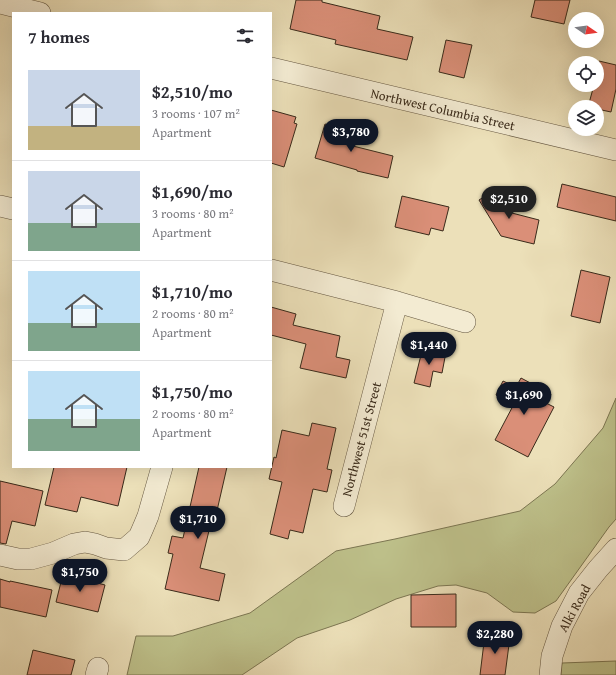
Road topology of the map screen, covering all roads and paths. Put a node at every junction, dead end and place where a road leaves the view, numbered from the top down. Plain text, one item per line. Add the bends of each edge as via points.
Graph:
1 (0, 3) edge
2 (36, 12) edge
3 (272, 68) edge
4 (616, 150) edge
5 (0, 206) edge
6 (12, 209) edge
7 (272, 270) edge
8 (397, 302) junction
9 (465, 322) dead end
10 (162, 468) edge
11 (344, 506) dead end
12 (616, 549) edge
13 (0, 555) edge
14 (550, 675) edge

1 - 2 street
3 - 4 street, Northwest Columbia Street
5 - 6 street
7 - 8 street
8 - 9 street
8 - 11 street, Northwest 51st Street
10 - 13 street via 139,537 124,550 85,542 31,559
12 - 14 street, Alki Road via 579,593 562,626 552,656

